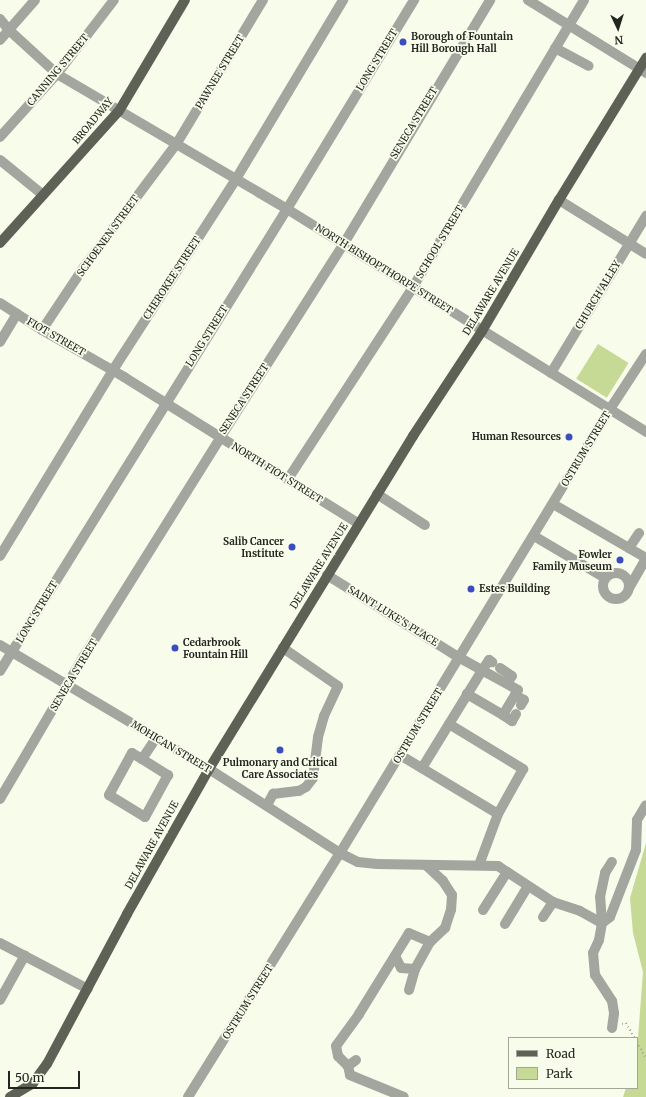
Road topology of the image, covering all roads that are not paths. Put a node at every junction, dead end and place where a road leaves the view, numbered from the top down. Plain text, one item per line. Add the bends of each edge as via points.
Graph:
1 (35, 0) edge
2 (114, 0) edge
3 (185, 0) edge
4 (263, 0) edge
5 (343, 0) edge
6 (414, 0) edge
7 (490, 0) edge
8 (528, 0) edge
9 (584, 0) edge
10 (0, 19) edge
11 (569, 25) junction
12 (9, 30) junction
13 (0, 40) edge
14 (555, 48) junction
15 (646, 58) edge
16 (589, 66) dead end
17 (643, 71) edge
18 (57, 74) junction
19 (119, 111) junction
20 (0, 137) edge
21 (177, 143) junction
22 (0, 160) edge
23 (236, 179) junction
24 (43, 195) junction
25 (559, 200) junction
26 (287, 209) junction
27 (646, 216) edge
28 (1, 241) edge
29 (629, 244) junction
30 (343, 245) junction
31 (646, 254) edge
32 (413, 287) junction
33 (0, 303) edge
34 (17, 314) junction
35 (42, 330) junction
36 (482, 331) junction
37 (0, 342) edge
38 (646, 354) edge
39 (113, 370) junction
40 (551, 373) junction
41 (165, 403) junction
42 (610, 409) junction
43 (646, 432) edge
44 (220, 438) junction
45 (288, 479) junction
46 (377, 494) junction
47 (554, 504) junction
48 (359, 524) junction
49 (425, 525) dead end
50 (639, 533) dead end
51 (534, 536) junction
52 (629, 548) junction
53 (0, 556) edge
54 (646, 558) edge
55 (327, 575) junction
56 (605, 578) junction
57 (629, 588) junction
58 (0, 645) edge
59 (283, 648) junction
60 (13, 652) junction
61 (460, 658) junction
62 (483, 669) junction
63 (0, 671) edge
64 (507, 683) junction
65 (66, 686) junction
66 (467, 694) junction
67 (515, 695) junction
68 (503, 716) junction
69 (449, 724) junction
70 (156, 738) junction
71 (400, 755) junction
72 (142, 759) junction
73 (422, 768) junction
74 (209, 769) junction
75 (0, 799) edge
76 (267, 805) junction
77 (646, 805) edge
78 (498, 814) junction
79 (340, 853) junction
80 (612, 862) dead end
81 (426, 864) junction
82 (479, 865) junction
83 (507, 872) junction
84 (528, 886) junction
85 (553, 902) junction
86 (483, 910) dead end
87 (543, 917) dead end
88 (602, 923) junction
89 (505, 924) dead end
90 (430, 942) junction
91 (0, 943) edge
92 (25, 955) junction
93 (395, 956) junction
94 (415, 969) junction
95 (88, 989) junction
96 (409, 990) dead end
97 (0, 1000) edge
98 (612, 1028) road end
99 (22, 1094) edge
100 (10, 1097) edge
101 (188, 1097) edge
102 (404, 1097) edge

1 - 12 street
2 - 18 street, CANNING STREET
3 - 19 main road, BROADWAY
4 - 21 street, PAWNEE STREET
5 - 23 street, CHEROKEE STREET
6 - 26 street, LONG STREET
7 - 30 street, SENECA STREET
8 - 11 street
9 - 11 street, SCHOOL STREET
10 - 12 street, NORTH BISHOPTHORPE STREET
11 - 14 street, SCHOOL STREET
11 - 17 street
12 - 13 street
12 - 18 street, NORTH BISHOPTHORPE STREET
14 - 16 street
14 - 32 street, SCHOOL STREET
15 - 17 main road, DELAWARE AVENUE
17 - 25 main road, DELAWARE AVENUE
18 - 19 street, NORTH BISHOPTHORPE STREET
18 - 20 street, CANNING STREET
19 - 21 street, NORTH BISHOPTHORPE STREET
19 - 24 main road, BROADWAY
21 - 23 street, NORTH BISHOPTHORPE STREET
21 - 35 street, SCHOENEN STREET via 84,267
22 - 24 street
23 - 26 street, NORTH BISHOPTHORPE STREET
23 - 39 street, CHEROKEE STREET
24 - 28 main road, BROADWAY
25 - 29 street
25 - 36 main road, DELAWARE AVENUE
26 - 30 street, NORTH BISHOPTHORPE STREET
26 - 41 street, LONG STREET
27 - 29 street, CHURCH ALLEY
29 - 31 street
29 - 40 street, CHURCH ALLEY
30 - 32 street, NORTH BISHOPTHORPE STREET
30 - 44 street, SENECA STREET
32 - 36 street, NORTH BISHOPTHORPE STREET
32 - 45 street, SCHOOL STREET
33 - 34 street, FIOT STREET
34 - 35 street, FIOT STREET
34 - 37 street
35 - 39 street, FIOT STREET
36 - 40 street, NORTH BISHOPTHORPE STREET
36 - 46 main road, DELAWARE AVENUE
38 - 42 street, OSTRUM STREET
39 - 41 street, NORTH FIOT STREET
39 - 53 street, CHEROKEE STREET
40 - 42 street, NORTH BISHOPTHORPE STREET
41 - 44 street, NORTH FIOT STREET
41 - 60 street, LONG STREET
42 - 43 street, NORTH BISHOPTHORPE STREET
42 - 47 street, OSTRUM STREET
44 - 45 street, NORTH FIOT STREET
44 - 65 street, SENECA STREET
45 - 48 street, NORTH FIOT STREET
46 - 48 main road, DELAWARE AVENUE
46 - 49 street
47 - 51 street, OSTRUM STREET
47 - 52 street
48 - 55 main road, DELAWARE AVENUE
50 - 52 street
51 - 56 street
51 - 61 street, OSTRUM STREET
52 - 54 street
54 - 57 street
55 - 59 main road, DELAWARE AVENUE
55 - 61 street, SAINT LUKE'S PLACE
56 - 57 street via 612,573 621,574 628,579
56 - 57 street via 604,590 613,598 625,595
58 - 60 street, MOHICAN STREET
59 - 74 main road, DELAWARE AVENUE
59 - 76 street via 338,686 324,716 318,737 313,778 299,791 273,794
60 - 63 street, LONG STREET
60 - 65 street, MOHICAN STREET
61 - 62 street, SAINT LUKE'S PLACE
61 - 71 street, OSTRUM STREET
62 - 64 street, SAINT LUKE'S PLACE
62 - 64 street via 489,660 512,676
62 - 66 street
64 - 67 street via 518,690
65 - 70 street, MOHICAN STREET
65 - 75 street, SENECA STREET
66 - 68 street
66 - 69 street
67 - 68 street
67 - 68 street via 524,700 512,720
69 - 73 street
69 - 78 street via 523,769
70 - 72 street
70 - 74 street, MOHICAN STREET
71 - 73 street
71 - 79 street, OSTRUM STREET
72 - 72 street via 132,753 109,795 145,817 168,775
73 - 78 street
74 - 76 street, MOHICAN STREET
74 - 95 main road, DELAWARE AVENUE
76 - 79 street, MOHICAN STREET
77 - 88 street via 637,820 636,850 610,917
78 - 82 street
79 - 81 street, MOHICAN STREET via 367,864
79 - 101 street, OSTRUM STREET
80 - 88 street via 604,873 600,897 599,911
81 - 82 street, MOHICAN STREET
81 - 90 street via 443,881 452,895 451,910 445,928
82 - 83 street, MOHICAN STREET via 498,866
83 - 84 street, MOHICAN STREET
83 - 86 street
84 - 85 street, MOHICAN STREET
84 - 89 street
85 - 87 street
85 - 88 street, MOHICAN STREET via 580,911
88 - 98 street via 599,940 593,953 595,975 612,1001
90 - 93 street via 409,933
90 - 94 street
91 - 92 street
92 - 95 street
92 - 97 street
93 - 94 street via 400,968
93 - 102 street via 336,1046 338,1056 352,1063 350,1075
94 - 96 street
95 - 99 main road, DELAWARE AVENUE via 47,1064
99 - 100 main road, DELAWARE AVENUE

